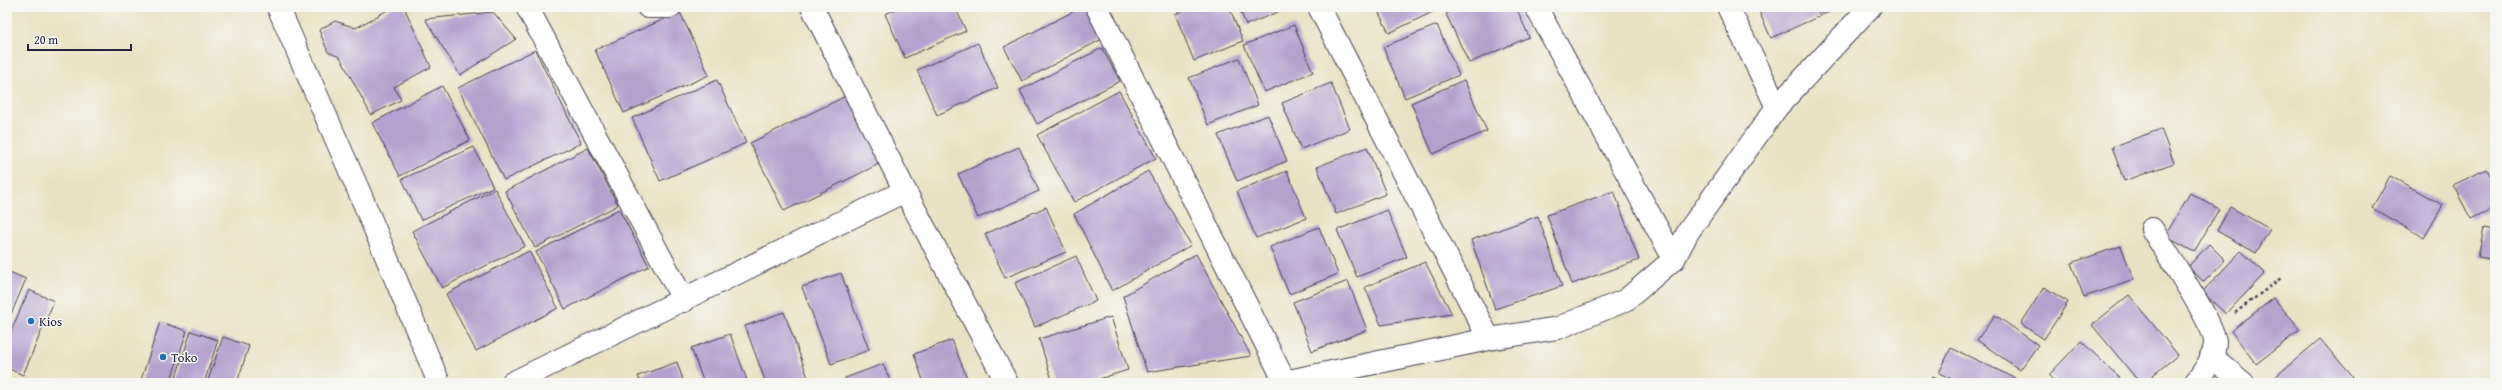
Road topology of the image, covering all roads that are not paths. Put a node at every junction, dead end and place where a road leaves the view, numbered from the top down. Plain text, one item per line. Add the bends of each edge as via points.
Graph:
1 (278, 7) edge
2 (527, 7) edge
3 (812, 7) edge
4 (1097, 7) edge
5 (1319, 7) edge
6 (1536, 7) edge
7 (1728, 7) edge
8 (1870, 7) edge
9 (1777, 107) junction
10 (905, 191) junction
11 (2152, 229) dead end
12 (1674, 258) junction
13 (684, 301) junction
14 (1489, 339) junction
15 (2211, 356) junction
16 (439, 383) edge
17 (512, 383) edge
18 (1007, 383) edge
19 (1282, 383) edge
20 (2195, 383) edge
21 (2243, 383) edge

1 - 16 street
2 - 13 street
3 - 10 street
4 - 19 street
5 - 14 street
6 - 12 street
7 - 9 street
8 - 9 street
9 - 12 street via 1688,232
10 - 13 street
10 - 18 street
11 - 15 street via 2209,324 2215,342
12 - 14 street via 1626,300 1558,328
13 - 17 street
14 - 19 street
15 - 20 street
15 - 21 street

